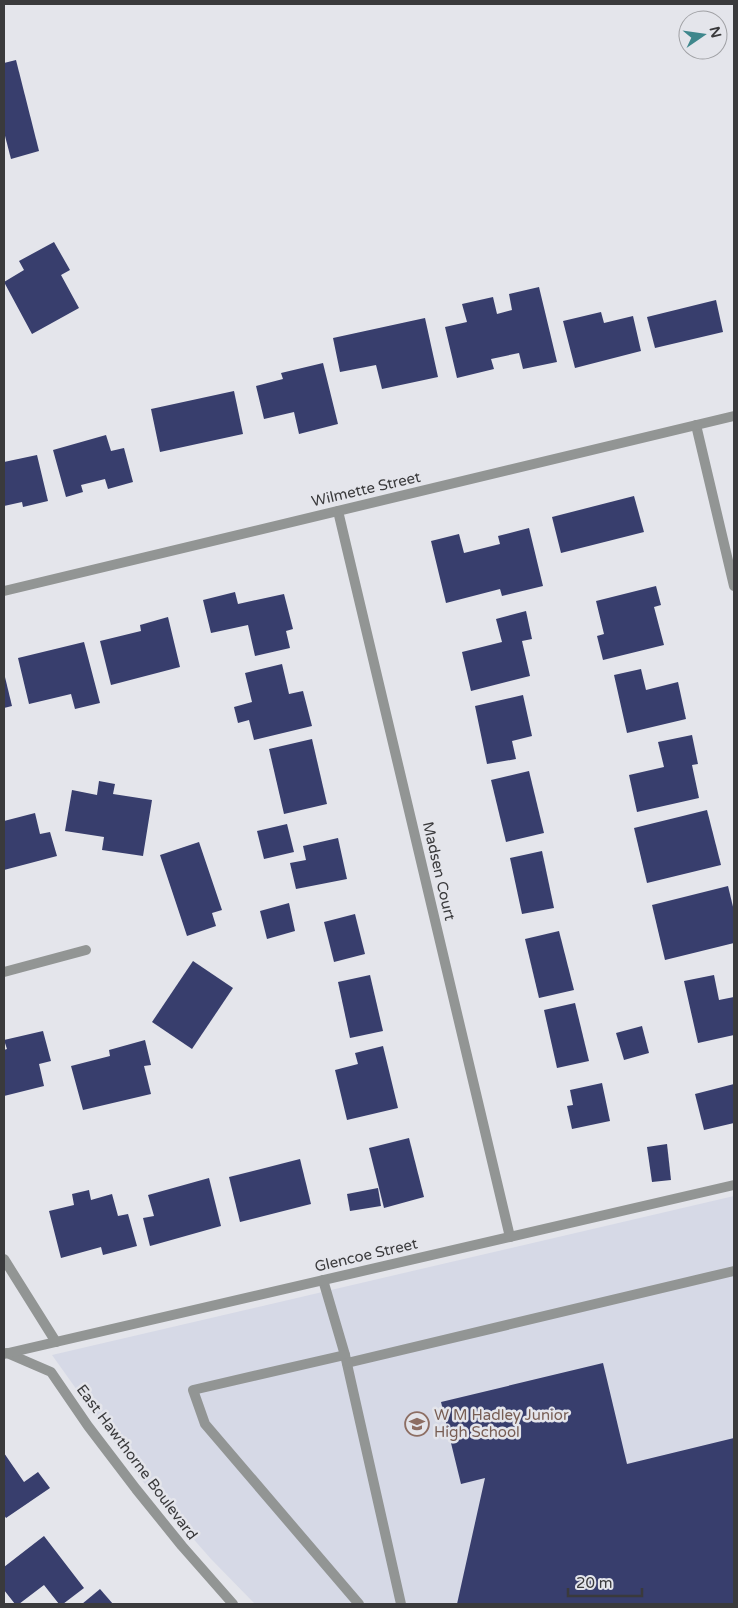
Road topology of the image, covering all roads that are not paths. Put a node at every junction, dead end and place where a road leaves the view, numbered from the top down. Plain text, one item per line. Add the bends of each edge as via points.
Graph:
1 (734, 416) edge
2 (696, 426) junction
3 (338, 511) junction
4 (734, 586) edge
5 (4, 591) edge
6 (86, 950) dead end
7 (4, 972) edge
8 (734, 1185) edge
9 (510, 1237) junction
10 (4, 1259) edge
11 (734, 1271) edge
12 (324, 1280) junction
13 (56, 1342) junction
14 (5, 1352) edge
15 (346, 1359) junction
16 (233, 1604) edge
17 (359, 1604) edge
18 (401, 1604) edge

1 - 2 street, Wilmette Street
2 - 3 street, Wilmette Street
2 - 4 street
3 - 5 street, Wilmette Street
3 - 9 street, Madsen Court
6 - 7 street
8 - 9 street, Glencoe Street
9 - 12 street, Glencoe Street
10 - 13 street
11 - 15 street
12 - 13 street, Glencoe Street
12 - 15 street
13 - 14 street, Glencoe Street
14 - 16 street, East Hawthorne Boulevard via 51,1372 136,1489
15 - 17 street via 192,1390 206,1424
15 - 18 street

